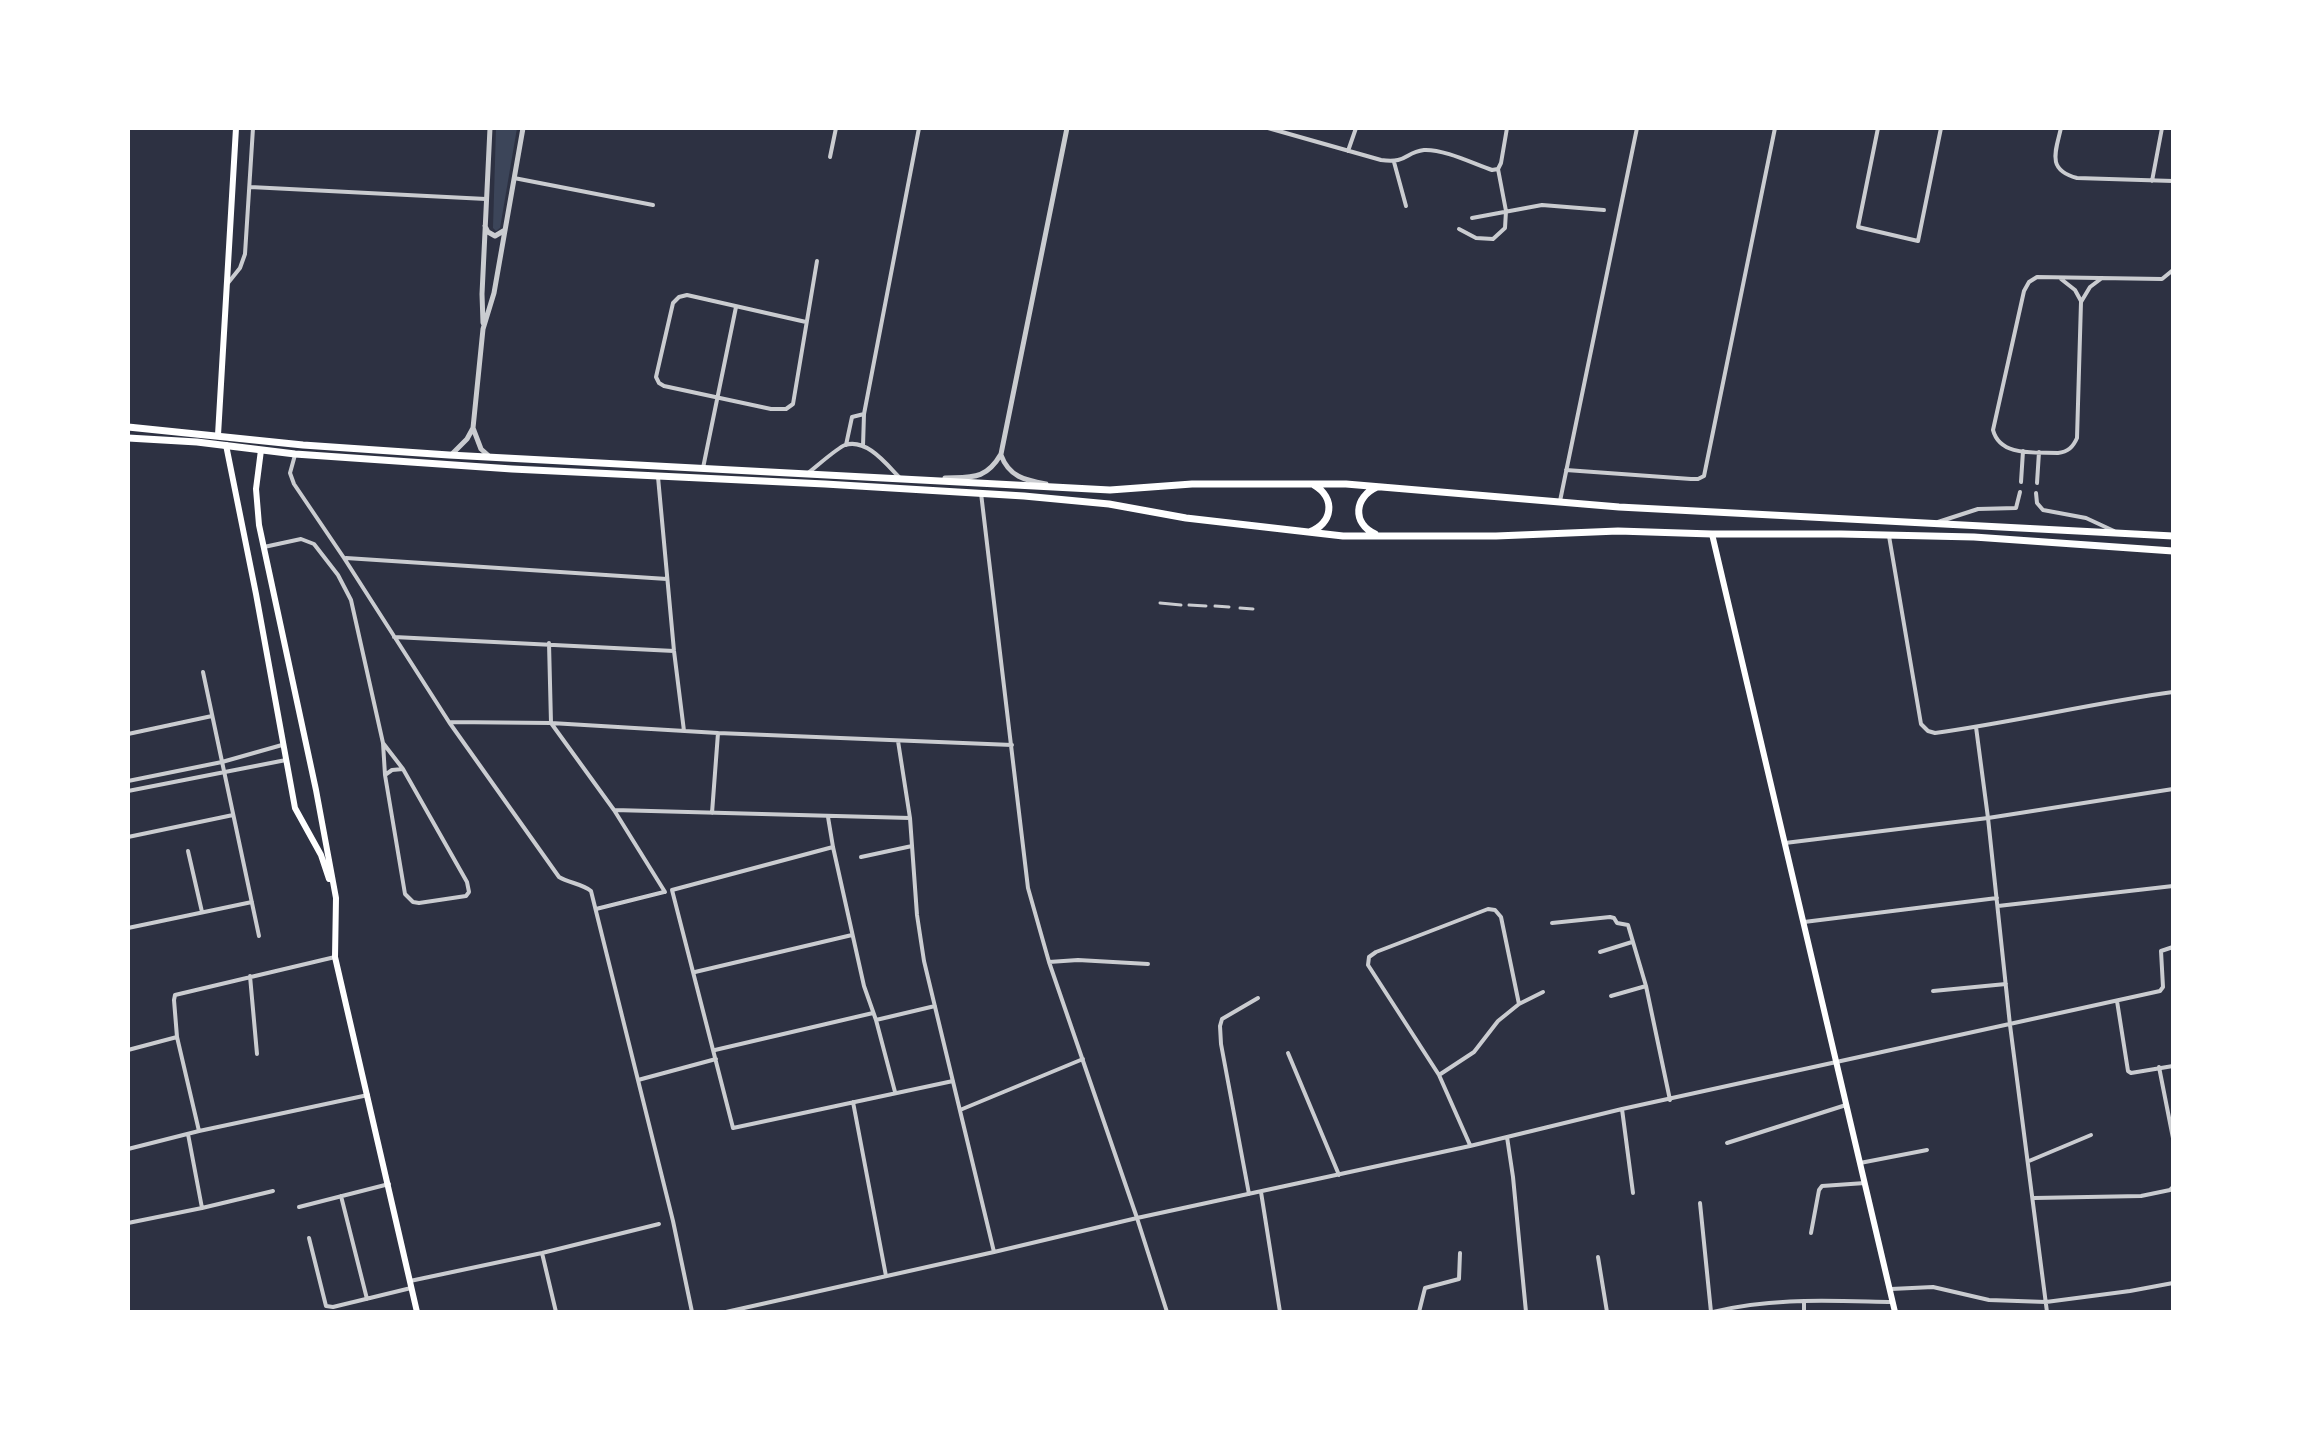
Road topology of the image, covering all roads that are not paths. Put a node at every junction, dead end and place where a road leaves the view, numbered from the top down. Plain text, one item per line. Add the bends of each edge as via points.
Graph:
1 (236, 128) edge
2 (253, 128) edge
3 (490, 128) edge
4 (523, 128) edge
5 (836, 128) edge
6 (919, 128) edge
7 (1067, 128) edge
8 (1356, 128) edge
9 (1507, 128) edge
10 (1637, 128) edge
11 (1775, 128) edge
12 (1878, 128) edge
13 (1941, 128) edge
14 (2061, 128) edge
15 (2162, 128) edge
16 (1272, 129) edge
17 (1348, 151) junction
18 (830, 157) dead end
19 (1394, 162) junction
20 (1498, 169) junction
21 (514, 178) junction
22 (2152, 181) junction
23 (2173, 181) edge
24 (250, 187) junction
25 (486, 199) junction
26 (653, 205) dead end
27 (1406, 206) dead end
28 (1604, 210) dead end
29 (1506, 211) junction
30 (1472, 218) dead end
31 (485, 226) junction
32 (1459, 229) dead end
33 (505, 230) junction
34 (817, 261) dead end
35 (2173, 270) edge
36 (2059, 278) junction
37 (2102, 278) junction
38 (226, 287) junction
39 (2081, 302) junction
40 (736, 307) junction
41 (806, 322) junction
42 (483, 329) junction
43 (716, 398) junction
44 (864, 414) junction
45 (128, 427) edge
46 (473, 428) junction
47 (218, 435) junction
48 (128, 438) edge
49 (226, 445) junction
50 (846, 445) junction
51 (863, 446) junction
52 (261, 450) junction
53 (2023, 451) junction
54 (2039, 452) junction
55 (295, 454) junction
56 (1001, 454) junction
57 (449, 455) junction
58 (491, 457) junction
59 (703, 468) junction
60 (1566, 470) junction
61 (806, 474) junction
62 (658, 477) junction
63 (900, 478) junction
64 (930, 479) junction
65 (2021, 482) dead end
66 (1304, 483) junction
67 (2037, 483) dead end
68 (1383, 486) junction
69 (1061, 487) junction
70 (2020, 492) dead end
71 (981, 493) junction
72 (2036, 493) dead end
73 (1560, 501) junction
74 (1935, 523) junction
75 (1303, 532) junction
76 (1712, 534) junction
77 (2120, 534) junction
78 (1381, 536) junction
79 (1889, 536) junction
80 (2173, 536) edge
81 (263, 548) junction
82 (2173, 551) edge
83 (344, 558) junction
84 (667, 579) junction
85 (1160, 603) dead end
86 (1181, 605) dead end
87 (1189, 605) dead end
88 (1206, 606) dead end
89 (1215, 606) dead end
90 (1229, 607) dead end
91 (1240, 608) dead end
92 (1253, 609) dead end
93 (394, 637) junction
94 (549, 643) junction
95 (674, 651) junction
96 (203, 672) dead end
97 (2173, 692) edge
98 (212, 716) junction
99 (449, 722) junction
100 (551, 723) junction
101 (1976, 727) junction
102 (684, 731) junction
103 (718, 733) junction
104 (128, 734) edge
105 (898, 740) junction
106 (383, 743) junction
107 (282, 745) junction
108 (1012, 745) junction
109 (286, 760) junction
110 (222, 762) junction
111 (403, 769) junction
112 (224, 772) junction
113 (385, 775) junction
114 (128, 781) edge
115 (2173, 789) edge
116 (128, 791) edge
117 (614, 810) junction
118 (712, 813) junction
119 (233, 815) junction
120 (828, 817) junction
121 (910, 818) junction
122 (1988, 818) junction
123 (128, 837) edge
124 (1785, 843) junction
125 (912, 846) junction
126 (833, 847) junction
127 (188, 851) dead end
128 (861, 857) dead end
129 (2173, 886) edge
130 (672, 890) junction
131 (665, 892) junction
132 (336, 898) junction
133 (1997, 898) junction
134 (252, 902) junction
135 (1998, 906) junction
136 (596, 909) junction
137 (202, 912) junction
138 (1803, 922) junction
139 (1552, 923) dead end
140 (128, 928) edge
141 (852, 935) junction
142 (259, 936) dead end
143 (1632, 942) junction
144 (2173, 947) edge
145 (1600, 952) dead end
146 (335, 957) junction
147 (1049, 962) junction
148 (1148, 964) dead end
149 (695, 972) junction
150 (250, 976) junction
151 (2006, 984) junction
152 (1646, 986) junction
153 (1933, 991) dead end
154 (1543, 992) dead end
155 (1611, 996) dead end
156 (1258, 998) dead end
157 (2117, 1000) junction
158 (1519, 1004) junction
159 (935, 1006) junction
160 (873, 1013) junction
161 (876, 1020) junction
162 (2010, 1025) junction
163 (177, 1037) junction
164 (128, 1050) edge
165 (715, 1050) junction
166 (1288, 1053) dead end
167 (257, 1054) dead end
168 (716, 1059) junction
169 (1083, 1059) junction
170 (1836, 1063) junction
171 (2173, 1066) edge
172 (2159, 1067) junction
173 (1439, 1075) junction
174 (637, 1080) junction
175 (953, 1081) junction
176 (895, 1092) junction
177 (368, 1095) junction
178 (1670, 1100) junction
179 (853, 1102) junction
180 (1846, 1105) junction
181 (1622, 1109) junction
182 (960, 1110) junction
183 (199, 1131) junction
184 (188, 1134) junction
185 (2091, 1135) dead end
186 (1507, 1137) junction
187 (2173, 1138) edge
188 (1727, 1143) dead end
189 (1470, 1146) junction
190 (128, 1149) edge
191 (1927, 1150) dead end
192 (2029, 1161) junction
193 (1860, 1163) junction
194 (1339, 1175) junction
195 (1865, 1183) junction
196 (389, 1184) junction
197 (2173, 1187) edge
198 (273, 1191) dead end
199 (1261, 1191) junction
200 (1633, 1193) dead end
201 (1249, 1194) junction
202 (341, 1196) junction
203 (2034, 1198) junction
204 (1700, 1203) dead end
205 (299, 1207) dead end
206 (202, 1208) junction
207 (1137, 1218) junction
208 (128, 1223) edge
209 (659, 1224) dead end
210 (1811, 1233) dead end
211 (309, 1238) dead end
212 (994, 1252) junction
213 (542, 1253) junction
214 (1460, 1253) dead end
215 (1598, 1257) dead end
216 (886, 1276) junction
217 (2173, 1283) edge
218 (411, 1285) junction
219 (1890, 1289) junction
220 (367, 1299) junction
221 (1804, 1301) junction
222 (1893, 1302) junction
223 (2046, 1302) junction
224 (417, 1312) edge
225 (556, 1312) edge
226 (692, 1312) edge
227 (726, 1312) edge
228 (1167, 1312) edge
229 (1280, 1312) edge
230 (1419, 1312) edge
231 (1526, 1312) edge
232 (1607, 1312) edge
233 (1712, 1312) edge
234 (1804, 1312) edge
235 (1895, 1312) edge
236 (2047, 1312) edge

1 - 38 main road
2 - 24 street
3 - 25 street
4 - 21 street
5 - 18 street
6 - 44 street
7 - 56 street
8 - 17 street
9 - 20 street
10 - 60 street
11 - 60 street via 1704,476
12 - 13 street via 1858,227 1918,241
14 - 22 street via 2055,154 2066,175
15 - 22 street
16 - 17 street
17 - 19 street
19 - 20 street via 1426,150
19 - 27 street
20 - 29 street
21 - 26 street
21 - 33 street
22 - 23 street
24 - 25 street
24 - 38 street via 245,254
25 - 31 street
28 - 29 street via 1542,205
29 - 30 street
29 - 32 street via 1505,228 1493,239
31 - 33 street via 492,235
31 - 42 street
33 - 42 street
34 - 41 street
35 - 37 street via 2162,279
36 - 37 street
36 - 39 street
36 - 53 street via 2037,277 2024,291 1993,430 2002,446
37 - 39 street
38 - 47 main road
39 - 54 street via 2077,438 2064,452
40 - 41 street
40 - 43 street
40 - 43 street via 679,297 673,303 657,370 664,386
41 - 43 street via 793,404 779,410
42 - 46 street
43 - 59 street
44 - 50 street via 852,417
44 - 51 street
45 - 47 highway
46 - 57 street
46 - 58 street via 481,449
47 - 57 highway
48 - 49 highway
49 - 52 highway
49 - 107 main road
50 - 51 street
50 - 61 street
51 - 63 street
52 - 55 highway
52 - 81 main road via 256,507
53 - 54 street
53 - 65 street
54 - 67 street
55 - 62 highway
55 - 83 street via 291,480
56 - 64 street via 977,477
56 - 69 street via 1015,475
57 - 58 highway
58 - 59 highway
59 - 61 highway
60 - 73 street
61 - 63 highway
62 - 71 highway
62 - 84 street
63 - 64 highway
64 - 69 highway
66 - 68 highway
66 - 69 highway
66 - 75 highway via 1323,491 1329,510 1322,525
68 - 73 highway
68 - 78 highway via 1365,494 1358,512 1363,526
70 - 74 street via 2016,508 1978,509
71 - 75 highway via 1109,504
71 - 108 street
72 - 77 street via 2043,510 2086,518
73 - 74 highway
74 - 77 highway
75 - 78 highway
76 - 78 highway
76 - 79 highway
76 - 124 main road
77 - 80 highway
79 - 82 highway
79 - 101 street via 1921,724 1935,733
81 - 106 street via 307,540 338,575 358,624
81 - 132 main road
83 - 84 street
83 - 93 street
84 - 95 street
85 - 86 street
87 - 88 street
89 - 90 street
91 - 92 street
93 - 94 street
93 - 99 street
94 - 95 street
94 - 100 street
95 - 102 street
96 - 98 street
97 - 101 street
98 - 104 street
98 - 110 street
99 - 100 street
99 - 136 street via 559,877 591,891
100 - 102 street
100 - 117 street
101 - 122 street
102 - 103 street
103 - 105 street
103 - 118 street
105 - 108 street
105 - 121 street
106 - 111 street
106 - 113 street
107 - 109 main road
107 - 110 street
108 - 147 street via 1028,888
109 - 112 street
109 - 132 main road via 295,808 321,855
110 - 112 street
110 - 114 street
111 - 113 street
111 - 113 street via 467,882 466,896 419,903 405,894
112 - 116 street
112 - 119 street
115 - 122 street
117 - 118 street
117 - 131 street
118 - 120 street
119 - 123 street
119 - 134 street
120 - 121 street
120 - 126 street
121 - 125 street
122 - 124 street
122 - 133 street
124 - 138 main road
125 - 128 street
125 - 159 street via 917,915
126 - 130 street
126 - 141 street
127 - 137 street
129 - 135 street
130 - 131 street
130 - 149 street
131 - 136 street
132 - 146 main road
133 - 135 street
133 - 138 street
134 - 137 street
134 - 142 street
135 - 151 street
136 - 174 street
137 - 140 street
138 - 170 main road
139 - 143 street via 1610,917 1628,925
141 - 149 street
141 - 160 street
143 - 145 street
143 - 152 street
144 - 157 street via 2161,951 2162,989
146 - 150 street
146 - 177 main road
147 - 148 street
147 - 169 street
149 - 165 street
150 - 163 street via 175,995
150 - 167 street
151 - 153 street
151 - 162 street
152 - 155 street
152 - 178 street
154 - 158 street
156 - 201 street via 1225,1017 1220,1026
157 - 162 street
157 - 172 street via 2128,1071
158 - 173 street via 1474,1052
158 - 173 street via 1501,917 1495,910 1371,953 1368,965
159 - 161 street
159 - 175 street
160 - 161 street
160 - 165 street
161 - 176 street
162 - 170 street
162 - 192 street
163 - 164 street
163 - 183 street
165 - 168 street
166 - 194 street
168 - 174 street
168 - 179 street via 734,1129
169 - 182 street
169 - 207 street
170 - 178 street
170 - 180 main road
171 - 172 street
172 - 187 street
173 - 189 street
174 - 226 street
175 - 176 street
175 - 182 street
176 - 179 street
177 - 183 street
177 - 196 main road
178 - 181 street
179 - 216 street
180 - 188 street
180 - 193 main road
181 - 186 street
181 - 200 street
182 - 212 street
183 - 184 street
184 - 190 street
184 - 206 street
185 - 192 street
186 - 189 street
186 - 231 street
189 - 194 street
191 - 193 street
192 - 203 street
193 - 195 main road
194 - 199 street
195 - 210 street via 1822,1186
195 - 219 main road
196 - 202 street
196 - 218 main road
197 - 203 street via 2141,1196
198 - 206 street
199 - 201 street
199 - 229 street
201 - 207 street
202 - 205 street
202 - 220 street
203 - 223 street
204 - 233 street
206 - 208 street
207 - 212 street
207 - 228 street
209 - 213 street
211 - 220 street via 326,1306
212 - 216 street
213 - 218 street
213 - 225 street
214 - 230 street via 1459,1279 1425,1288
215 - 232 street
216 - 227 street
217 - 223 street
218 - 220 street
218 - 224 main road
219 - 222 main road
219 - 223 street via 1933,1287 1989,1300
221 - 222 street
221 - 233 street
221 - 234 street
222 - 235 main road
223 - 236 street

